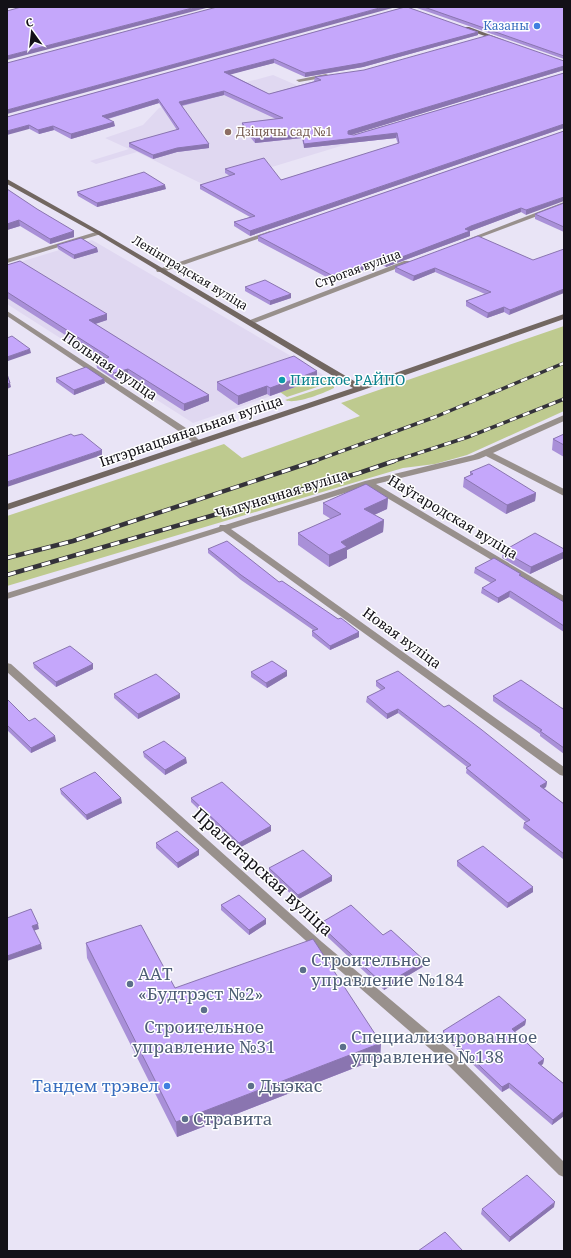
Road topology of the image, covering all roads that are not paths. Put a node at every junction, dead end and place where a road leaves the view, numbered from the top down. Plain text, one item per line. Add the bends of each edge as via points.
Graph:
1 (461, 26) edge
2 (489, 36) junction
3 (480, 39) edge
4 (504, 41) edge
5 (334, 74) edge
6 (299, 80) dead end
7 (7, 181) edge
8 (564, 204) edge
9 (274, 231) edge
10 (99, 233) junction
11 (460, 243) edge
12 (415, 260) edge
13 (7, 261) edge
14 (160, 270) junction
15 (7, 313) edge
16 (564, 316) edge
17 (249, 322) junction
18 (360, 388) junction
19 (564, 418) edge
20 (198, 442) junction
21 (487, 453) junction
22 (368, 483) junction
23 (564, 493) edge
24 (7, 507) edge
25 (223, 527) junction
26 (7, 596) edge
27 (564, 600) edge
28 (7, 666) edge
29 (564, 772) edge
30 (564, 1171) edge

1 - 2 street
2 - 3 street
2 - 4 street
5 - 6 street
7 - 10 street, Ленінградская вуліца
8 - 11 street
9 - 14 street
10 - 13 street
10 - 14 street, Ленінградская вуліца
12 - 17 street, Строгая вуліца
14 - 17 street, Ленінградская вуліца
15 - 20 street, Польная вуліца
16 - 18 street, Інтэрнацыянальная вуліца
17 - 18 street, Ленінградская вуліца
18 - 20 street, Інтэрнацыянальная вуліца
19 - 21 street, Чыгуначная вуліца
20 - 24 street, Інтэрнацыянальная вуліца
21 - 22 street, Чыгуначная вуліца
21 - 23 street
22 - 25 street, Чыгуначная вуліца
22 - 27 street, Наўгародская вуліца
25 - 26 street, Чыгуначная вуліца
25 - 29 street, Новая вуліца
28 - 30 street, Пралетарская вуліца via 318,944 449,1057

